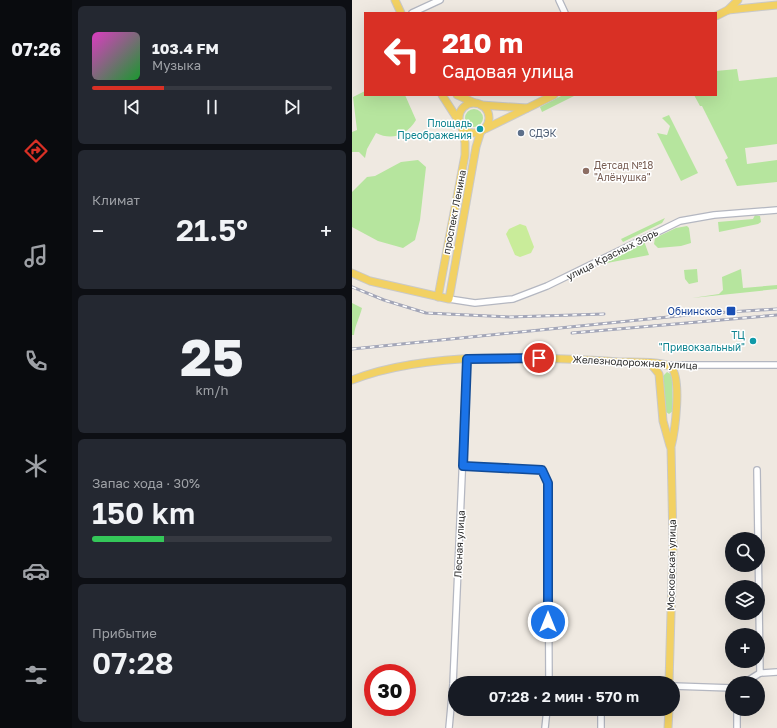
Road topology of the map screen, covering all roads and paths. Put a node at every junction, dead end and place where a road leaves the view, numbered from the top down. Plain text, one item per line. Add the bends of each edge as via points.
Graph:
1 (394, 0) edge
2 (440, 0) edge
3 (559, 0) edge
4 (738, 0) edge
5 (777, 5) edge
6 (728, 10) junction
7 (400, 12) edge
8 (414, 12) edge
9 (565, 12) edge
10 (717, 16) edge
11 (443, 96) edge
12 (459, 96) edge
13 (552, 96) edge
14 (479, 104) junction
15 (527, 108) junction
16 (461, 126) junction
17 (483, 130) junction
18 (777, 210) edge
19 (352, 272) edge
20 (438, 297) junction
21 (449, 299) junction
22 (467, 359) junction
23 (650, 363) junction
24 (667, 365) junction
25 (682, 365) junction
26 (777, 365) edge
27 (659, 374) junction
28 (675, 374) junction
29 (352, 380) edge
30 (676, 411) junction
31 (663, 414) junction
32 (671, 447) junction
33 (463, 466) junction
34 (757, 470) dead end
35 (777, 672) edge
36 (760, 673) junction
37 (454, 676) edge
38 (549, 676) edge
39 (669, 676) edge
40 (755, 676) edge
41 (680, 686) edge
42 (725, 688) edge
43 (450, 716) edge
44 (546, 716) edge
45 (601, 716) edge
46 (669, 716) edge
47 (737, 716) edge
48 (449, 728) edge
49 (545, 728) edge
50 (601, 728) edge
51 (668, 728) edge
52 (737, 728) edge

1 - 7 main road
2 - 8 street
3 - 9 street
4 - 6 main road
5 - 6 main road
6 - 10 main road
11 - 16 main road, проспект Ленина
12 - 14 main road
13 - 15 main road
14 - 15 main road
14 - 16 main road via 470,104 462,110 459,117
14 - 17 main road via 489,116
15 - 17 main road
16 - 17 main road via 471,133
16 - 20 main road, проспект Ленина via 466,143 465,155
17 - 21 main road, проспект Ленина via 476,147
18 - 21 street, улица Красных Зорь via 714,215 680,222 547,286 513,299 475,303
19 - 20 main road via 370,281
20 - 21 main road
22 - 23 main road, Железнодорожная улица via 539,358
22 - 29 main road, Железнодорожная улица via 391,367
22 - 33 street, Лесная улица
23 - 24 main road, Железнодорожная улица
23 - 27 main road
24 - 25 street, Железнодорожная улица
24 - 27 main road
24 - 28 main road via 673,368
25 - 26 street, Железнодорожная улица
25 - 28 street
27 - 31 main road, Московская улица
28 - 30 main road, Московская улица
30 - 31 main road via 670,417
30 - 32 main road, Московская улица
31 - 32 main road, Московская улица
32 - 39 main road, Московская улица via 673,544
33 - 37 street, Лесная улица
33 - 38 street via 542,470 548,483
34 - 36 street
35 - 36 street
36 - 40 street
41 - 42 street
43 - 48 street, Лесная улица
44 - 49 street
45 - 50 street
46 - 51 main road
47 - 52 street

